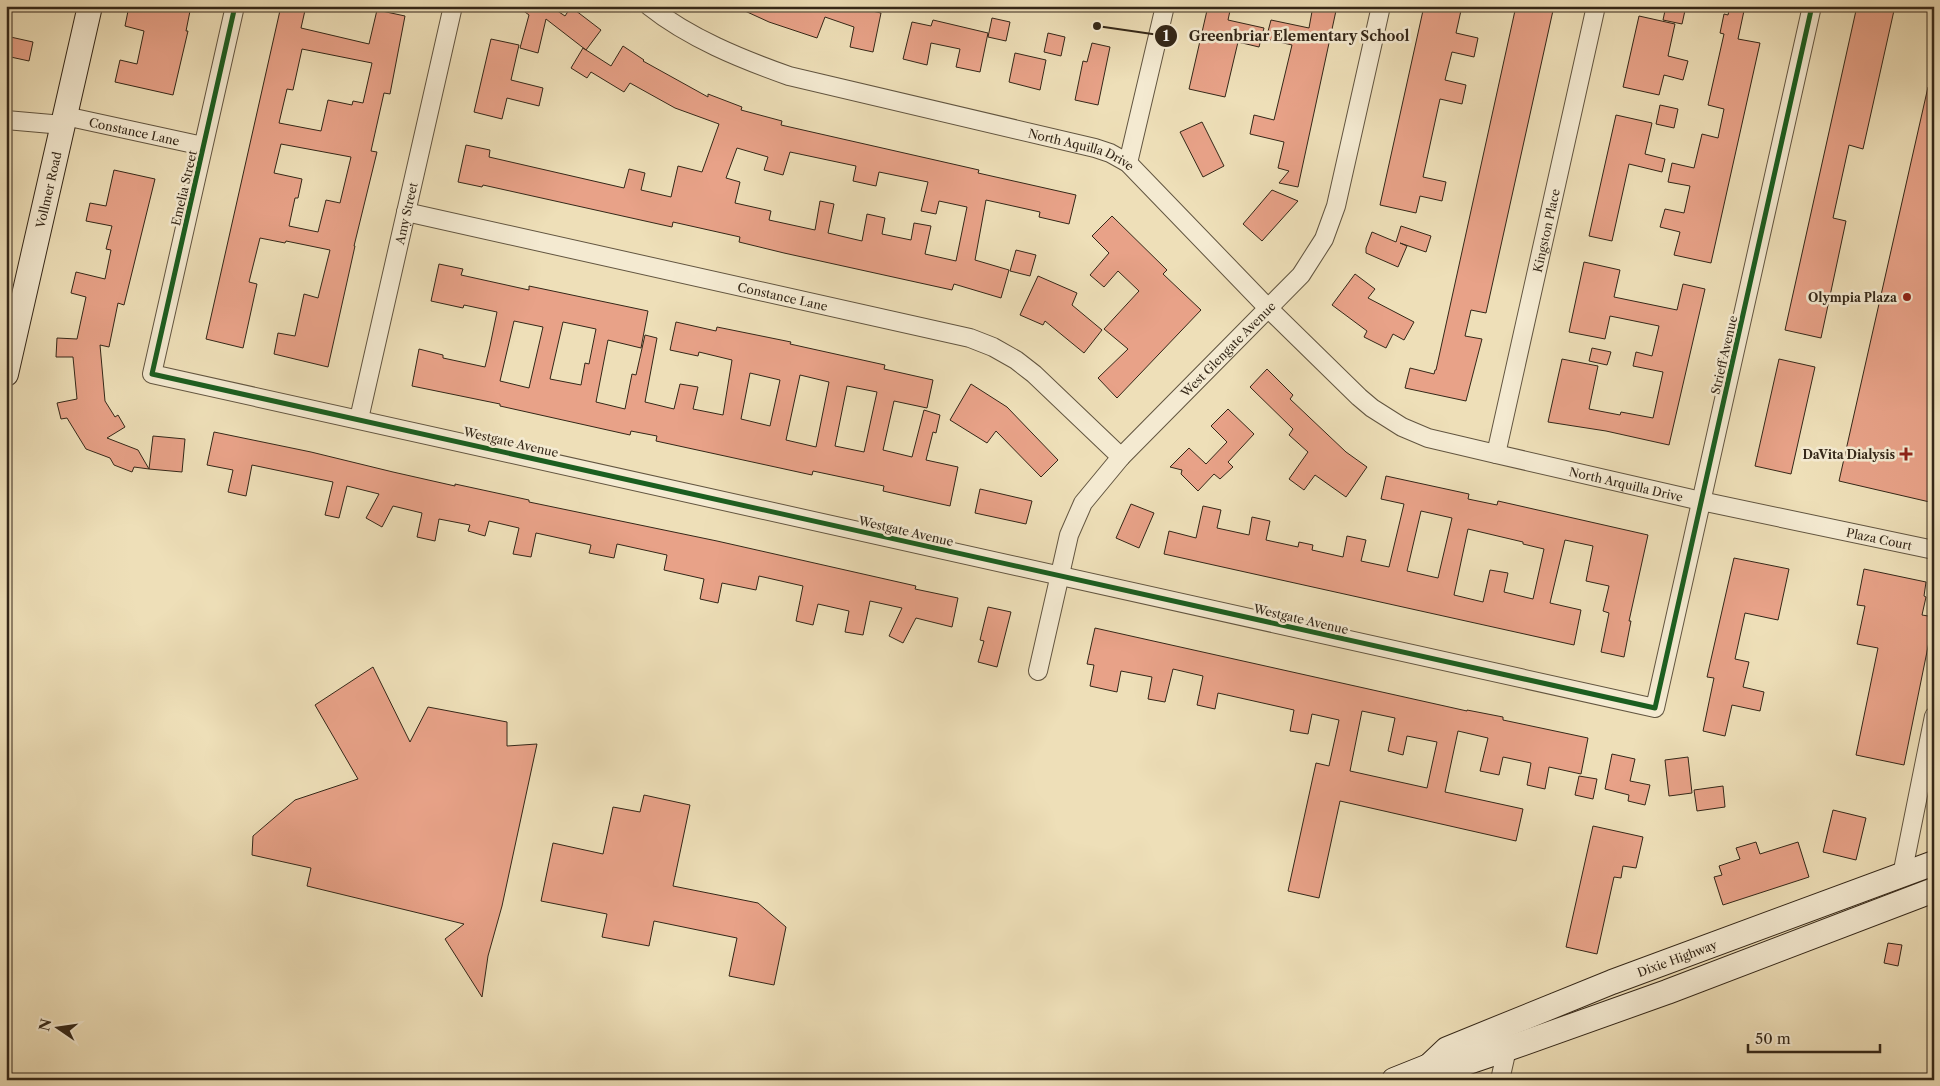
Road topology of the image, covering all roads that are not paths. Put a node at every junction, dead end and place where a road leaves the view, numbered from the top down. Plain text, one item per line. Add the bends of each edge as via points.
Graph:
1 (90, 6) edge
2 (236, 6) edge
3 (453, 6) edge
4 (649, 6) edge
5 (1165, 6) edge
6 (1381, 6) edge
7 (1596, 6) edge
8 (1812, 6) edge
9 (6, 120) edge
10 (64, 120) junction
11 (203, 146) junction
12 (1128, 163) junction
13 (406, 212) junction
14 (1267, 307) junction
15 (6, 374) edge
16 (152, 374) joint
17 (359, 419) junction
18 (1428, 438) joint
19 (1496, 454) junction
20 (1121, 456) junction
21 (1701, 501) junction
22 (1826, 526) joint
23 (1934, 550) edge
24 (1060, 575) junction
25 (1038, 671) dead end
26 (1655, 708) joint
27 (1934, 716) edge
28 (1934, 863) edge
29 (1902, 875) junction
30 (1934, 890) edge
31 (1507, 1049) junction
32 (1429, 1066) junction
33 (1394, 1080) edge
34 (1500, 1080) edge

1 - 10 main road, Vollmer Road
2 - 11 street, Emelia Street
3 - 13 street, Amy Street
4 - 12 street, North Aquilla Drive via 668,21 789,76 1095,148
5 - 12 street
6 - 14 street, West Glengate Avenue via 1333,214 1324,239 1301,275
7 - 19 street, Kingston Place
8 - 21 street, Strieff Avenue
9 - 10 street, Constance Lane
10 - 11 street, Constance Lane
10 - 15 main road, Vollmer Road
11 - 16 street, Emelia Street
12 - 14 street, North Aquilla Drive
13 - 17 street, Amy Street
13 - 20 street, Constance Lane via 970,338 993,347 1034,374
14 - 18 street, North Aquilla Drive via 1372,408 1402,427
14 - 20 street, West Glengate Avenue
16 - 17 street, Westgate Avenue
17 - 24 street, Westgate Avenue
18 - 19 street, North Arquilla Drive
19 - 21 street, North Arquilla Drive
20 - 24 street, West Glengate Avenue via 1083,503 1069,535
21 - 22 street, North Arquilla Drive
21 - 26 street, Strieff Avenue
22 - 23 street, Plaza Court
24 - 25 street, West Glengate Avenue
24 - 26 street, Westgate Avenue
27 - 29 street
28 - 29 main road, Dixie Highway
29 - 32 main road, Dixie Highway via 1612,982 1488,1032 1447,1049
30 - 31 main road, Dixie Highway
31 - 32 main road, Dixie Highway via 1451,1068
31 - 34 street
32 - 33 main road, Dixie Highway

